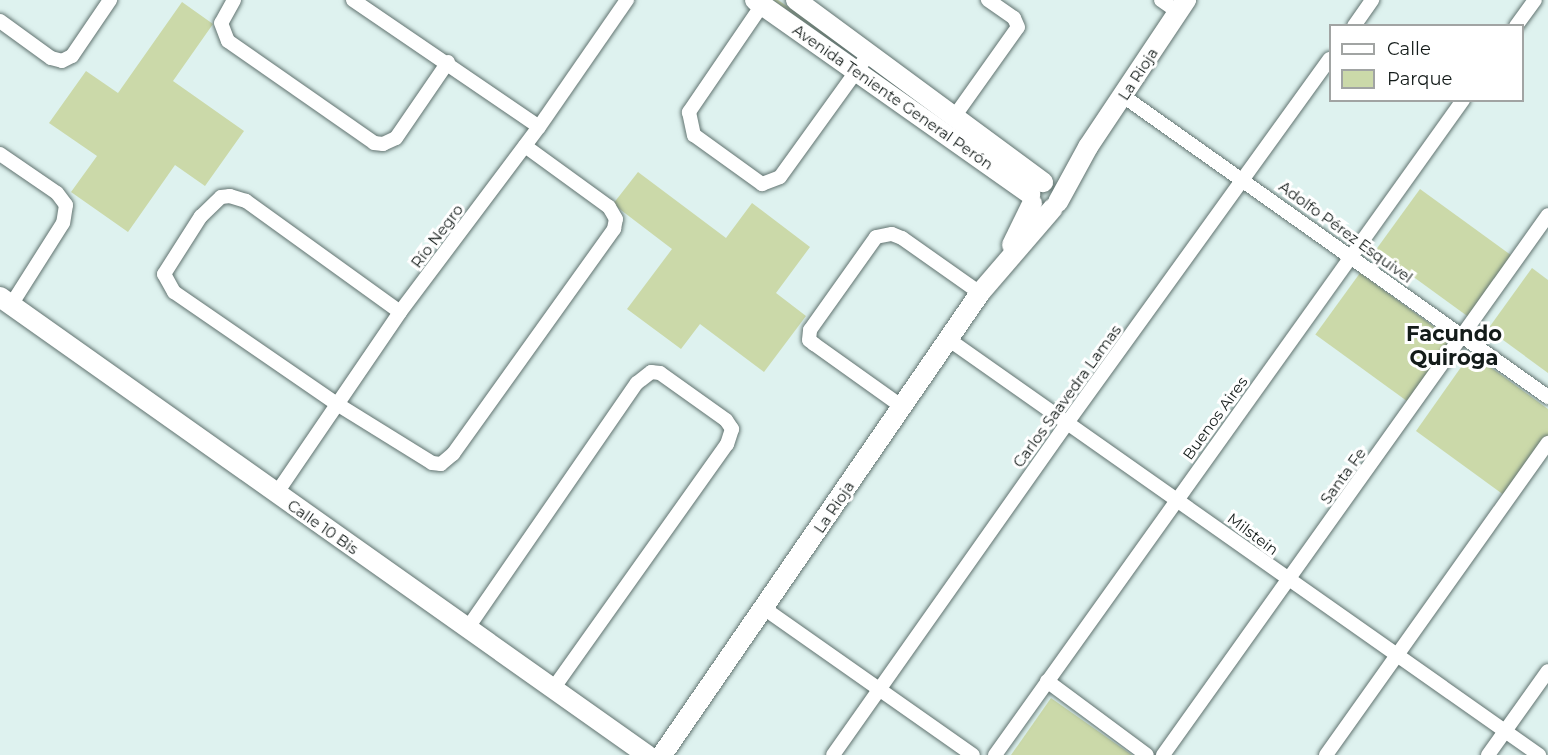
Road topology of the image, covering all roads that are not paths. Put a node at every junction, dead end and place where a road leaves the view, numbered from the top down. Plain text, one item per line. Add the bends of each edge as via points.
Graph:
1 (110, 0) edge
2 (234, 0) edge
3 (353, 0) edge
4 (627, 0) edge
5 (796, 0) edge
6 (988, 0) edge
7 (1161, 0) edge
8 (1372, 0) edge
9 (1534, 0) edge
10 (758, 3) edge
11 (1182, 6) edge
12 (0, 21) edge
13 (1355, 24) edge
14 (1517, 24) edge
15 (870, 52) junction
16 (1329, 60) edge
17 (448, 62) junction
18 (856, 73) junction
19 (1123, 96) junction
20 (1462, 102) edge
21 (954, 117) junction
22 (539, 127) junction
23 (525, 146) junction
24 (1088, 147) junction
25 (0, 154) edge
26 (1246, 180) junction
27 (1038, 190) junction
28 (1056, 205) junction
29 (1548, 215) edge
30 (1353, 256) junction
31 (1005, 258) junction
32 (980, 293) junction
33 (5, 301) edge
34 (400, 312) junction
35 (1463, 337) junction
36 (948, 339) junction
37 (1548, 397) edge
38 (337, 404) junction
39 (901, 406) junction
40 (1067, 423) junction
41 (1548, 443) edge
42 (276, 494) junction
43 (1177, 498) junction
44 (1288, 581) junction
45 (765, 609) junction
46 (467, 628) junction
47 (1397, 656) junction
48 (1548, 671) edge
49 (1047, 681) junction
50 (553, 689) junction
51 (878, 690) junction
52 (1505, 731) junction
53 (647, 755) edge
54 (662, 755) edge
55 (833, 755) edge
56 (973, 755) edge
57 (995, 755) edge
58 (1147, 755) edge
59 (1163, 755) edge
60 (1326, 755) edge
61 (1488, 755) edge
62 (1539, 755) edge

1 - 12 street via 72,56 62,61 51,58
2 - 17 street via 221,23 223,34 363,139 383,144 396,138
3 - 17 street
4 - 22 street, Río Negro
5 - 15 main road, Avenida Teniente General Perón
6 - 21 street via 1014,18 1018,27
7 - 11 street
8 - 13 street
9 - 14 street
10 - 18 main road, Avenida Teniente General Perón
10 - 18 street via 689,111 693,135 766,185 780,177
11 - 19 main road, La Rioja
15 - 18 street
15 - 21 main road, Avenida Teniente General Perón
16 - 26 street, Carlos Saavedra Lamas
17 - 22 street
18 - 27 main road, Avenida Teniente General Perón
19 - 24 main road, La Rioja
19 - 26 street, Adolfo Pérez Esquivel
20 - 30 street, Buenos Aires
21 - 27 main road, Avenida Teniente General Perón
22 - 23 street, Río Negro
23 - 34 street, Río Negro
23 - 38 street via 609,207 616,219 614,229 453,454 441,464 432,463
24 - 27 main road, La Rioja
24 - 28 main road, La Rioja
25 - 33 street via 57,193 66,205 63,223
26 - 30 street, Adolfo Pérez Esquivel
26 - 40 street, Carlos Saavedra Lamas
27 - 28 main road via 1044,211
27 - 28 main road via 1058,189
27 - 31 main road, La Rioja
28 - 31 main road, La Rioja
29 - 35 street, Santa Fe
30 - 35 street, Adolfo Pérez Esquivel
30 - 43 street, Buenos Aires
31 - 32 main road, La Rioja
32 - 36 main road, La Rioja
32 - 39 street via 892,234 876,237 807,335
33 - 42 main road, Calle 10 Bis
34 - 38 street, Río Negro
34 - 38 street via 246,201 220,197 201,216 164,274 174,292
35 - 37 street, Adolfo Pérez Esquivel
35 - 44 street, Santa Fe
36 - 39 main road, La Rioja
36 - 40 street, Milstein
38 - 42 street, Río Negro
39 - 45 main road, La Rioja
40 - 43 street, Milstein
40 - 51 street, Carlos Saavedra Lamas
41 - 47 street
42 - 46 main road, Calle 10 Bis
43 - 44 street, Milstein
43 - 49 street, Buenos Aires
44 - 47 street, Milstein
44 - 59 street, Santa Fe
45 - 51 street
45 - 54 main road, La Rioja
46 - 50 main road, Calle 10 Bis
46 - 50 street via 637,383 651,372 660,373 679,386 726,420 732,429 727,444
47 - 52 street, Milstein
47 - 60 street
48 - 52 street
49 - 57 street, Buenos Aires
49 - 58 street
50 - 53 main road, Calle 10 Bis
51 - 55 street, Carlos Saavedra Lamas
51 - 56 street
52 - 61 street
52 - 62 street, Milstein

